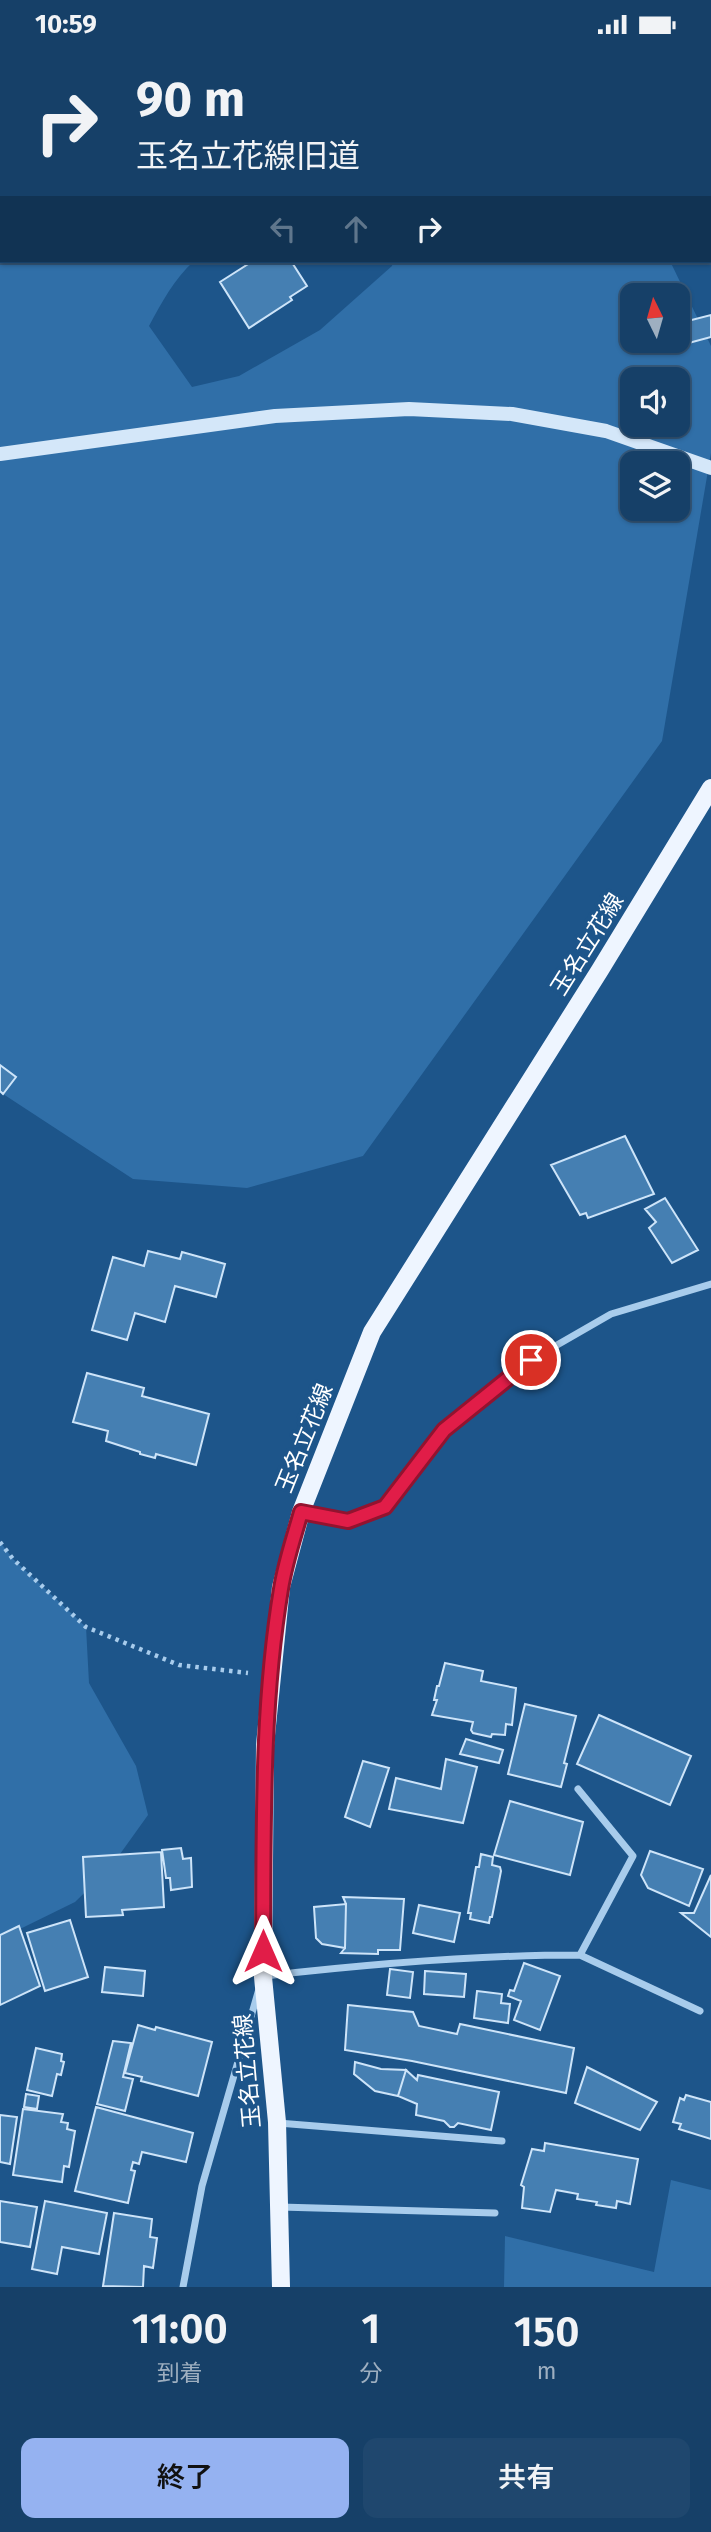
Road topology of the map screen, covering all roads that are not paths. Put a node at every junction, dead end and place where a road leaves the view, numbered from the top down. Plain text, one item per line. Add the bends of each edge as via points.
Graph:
1 (0, 454) edge
2 (711, 468) edge
3 (711, 788) edge
4 (711, 1284) edge
5 (301, 1512) junction
6 (578, 1789) dead end
7 (580, 1955) junction
8 (263, 1976) junction
9 (700, 2011) dead end
10 (277, 2122) junction
11 (502, 2141) dead end
12 (279, 2207) junction
13 (495, 2213) dead end
14 (183, 2287) edge
15 (281, 2287) edge

1 - 2 street via 275,417 408,409 512,414 606,431
3 - 5 main road, 玉名立花線 via 372,1332
4 - 5 street via 611,1314 531,1360 444,1430 385,1507 348,1521
5 - 8 main road, 玉名立花線 via 281,1587 271,1666 265,1745
6 - 7 street via 633,1856
7 - 8 street via 382,1962
7 - 9 street
8 - 10 main road, 玉名立花線
8 - 14 street via 202,2186
10 - 11 street
10 - 12 main road, 玉名立花線
12 - 13 street
12 - 15 main road, 玉名立花線

